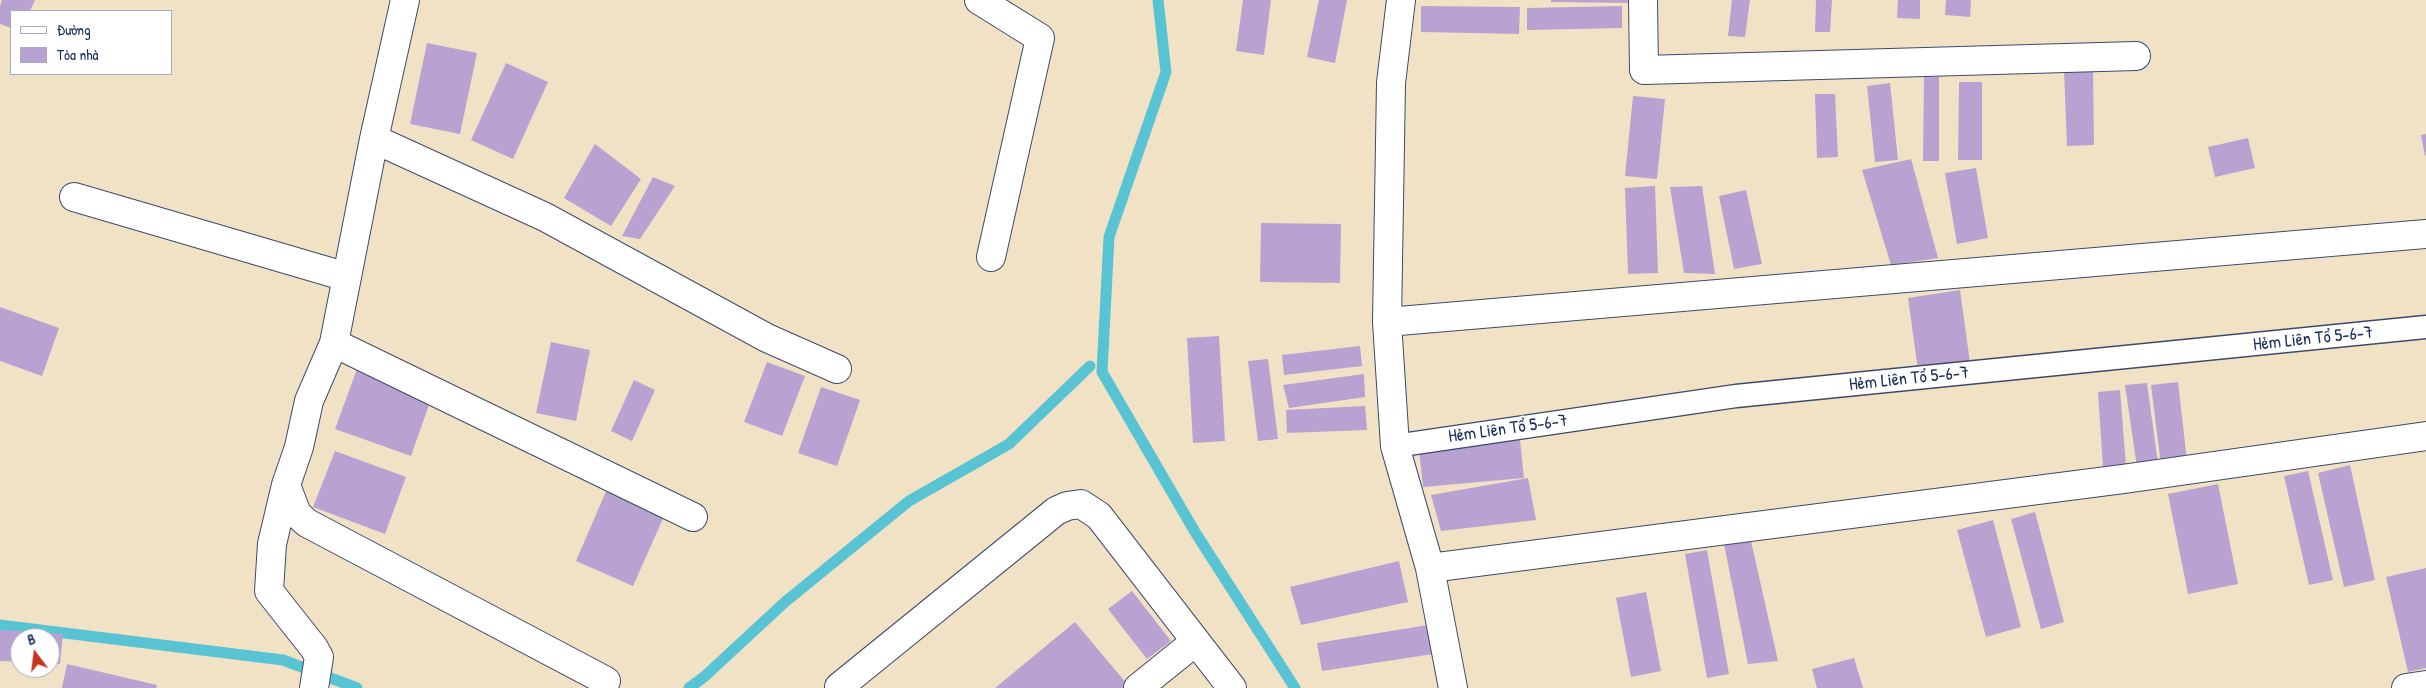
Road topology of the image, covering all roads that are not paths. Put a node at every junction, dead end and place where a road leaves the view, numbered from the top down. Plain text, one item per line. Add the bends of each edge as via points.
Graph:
1 (405, 0) edge
2 (979, 0) edge
3 (1401, 0) edge
4 (1643, 0) edge
5 (2136, 56) dead end
6 (374, 139) junction
7 (74, 197) dead end
8 (2426, 234) edge
9 (991, 257) dead end
10 (347, 278) junction
11 (1387, 322) junction
12 (2426, 327) edge
13 (334, 343) junction
14 (837, 369) dead end
15 (2426, 436) edge
16 (1395, 446) junction
17 (286, 485) junction
18 (693, 517) dead end
19 (1430, 568) junction
20 (1195, 642) junction
21 (606, 681) dead end
22 (2426, 684) edge
23 (839, 687) edge
24 (314, 688) edge
25 (1138, 688) edge
26 (1232, 688) edge
27 (1453, 688) edge
28 (2406, 688) edge

1 - 6 street
2 - 9 street via 1040,38
3 - 11 street via 1391,83
4 - 5 street via 1644,70
6 - 10 street
6 - 14 street via 545,218 767,338
7 - 10 street
8 - 11 street
10 - 13 street
11 - 16 street
12 - 16 lane, Hẻm Liên Tổ 5-6-7 via 1736,396
13 - 17 street via 309,400 299,447
13 - 18 street
15 - 19 street via 2123,479
16 - 19 street
17 - 21 street via 297,514 307,523
17 - 24 street via 272,544 269,591 314,648 318,657
19 - 27 street
20 - 23 street via 1099,516 1081,504 1056,511
20 - 25 street
20 - 26 street
22 - 28 street

